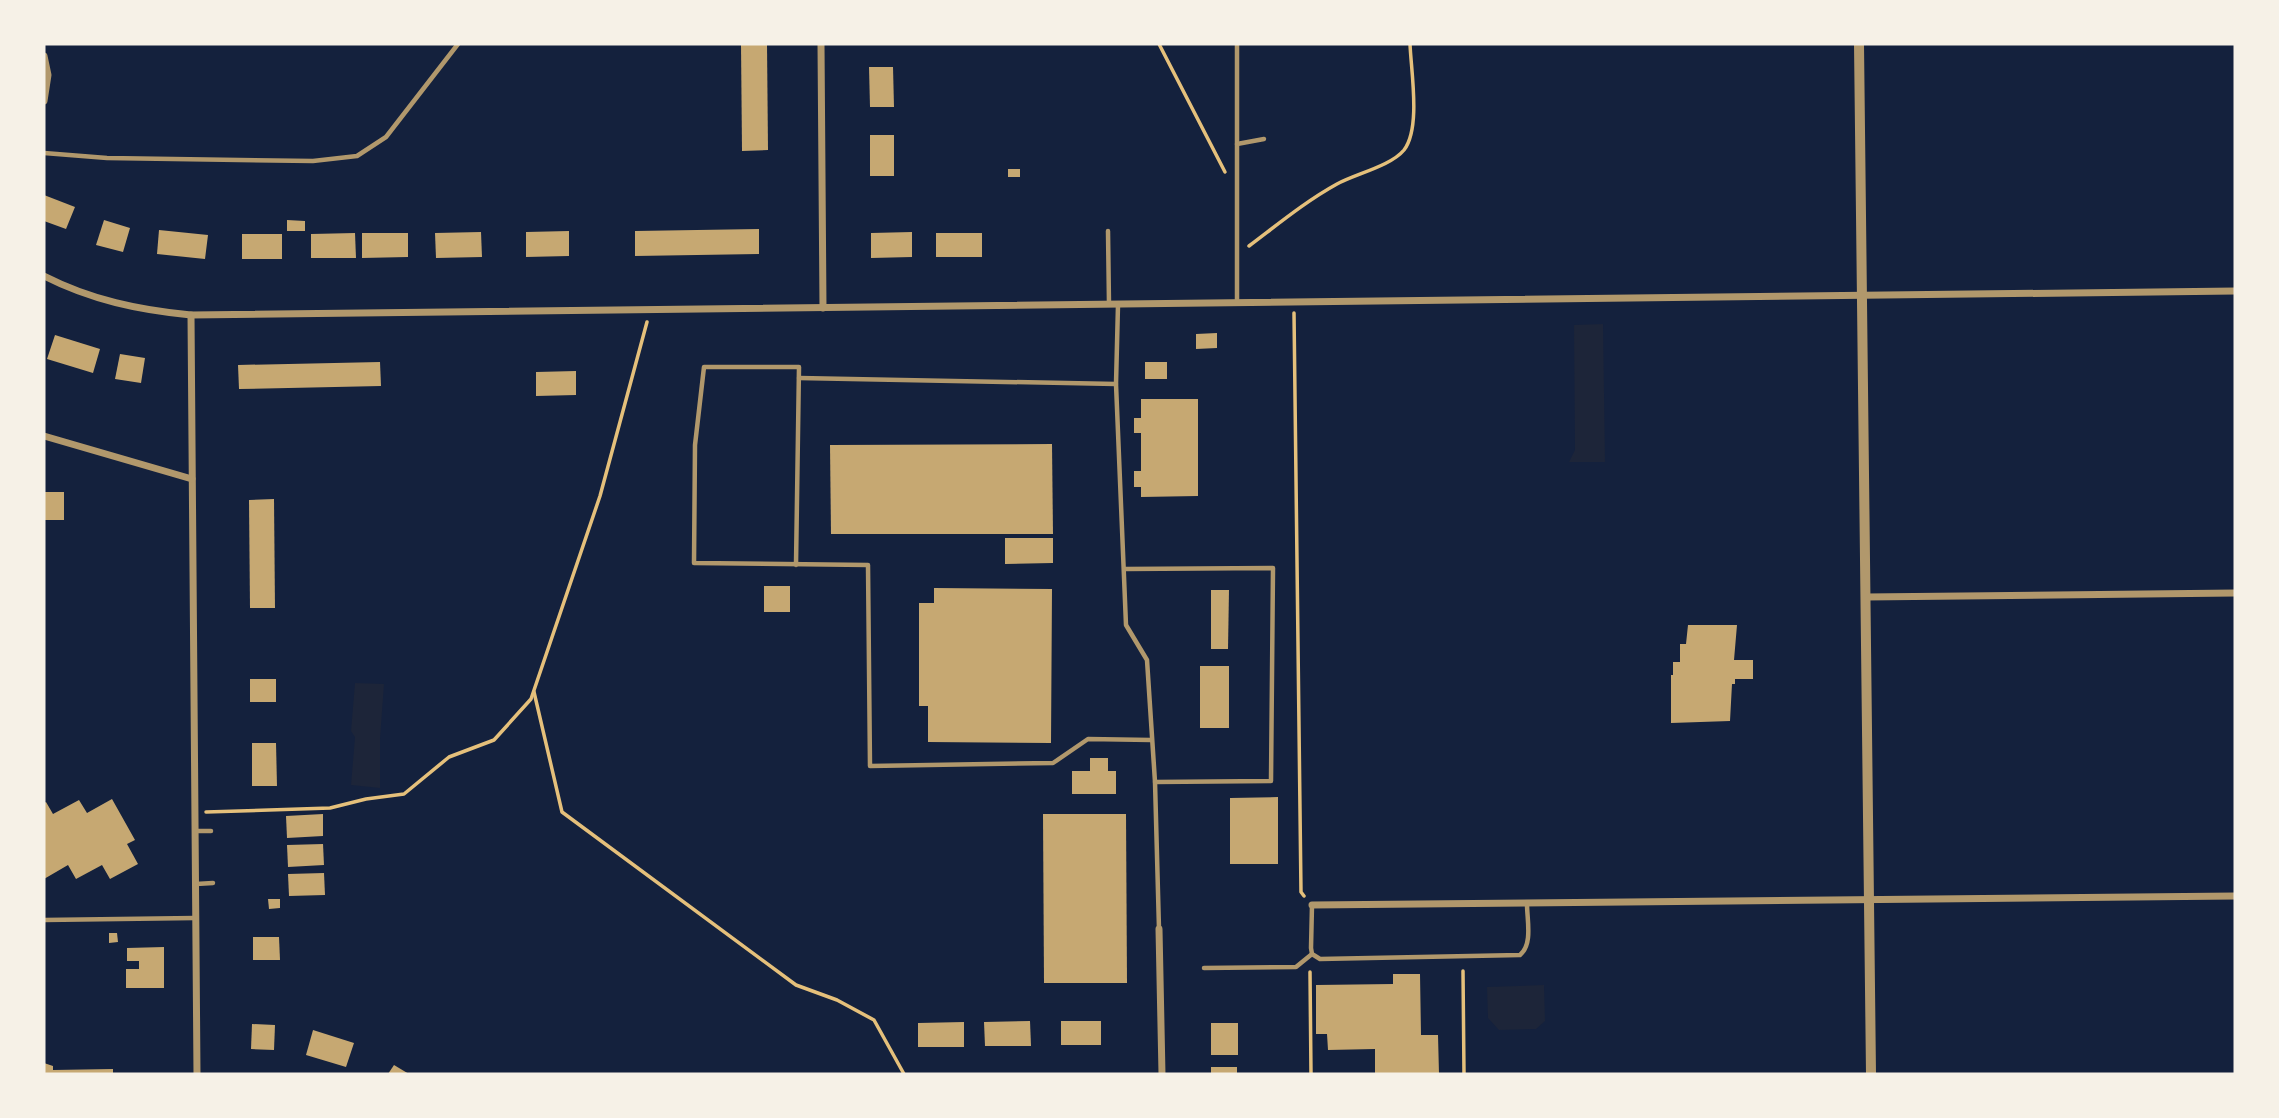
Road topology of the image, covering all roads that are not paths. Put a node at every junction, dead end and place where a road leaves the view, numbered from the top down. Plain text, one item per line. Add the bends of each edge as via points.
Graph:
1 (458, 44) edge
2 (821, 44) edge
3 (1237, 44) edge
4 (1859, 44) edge
5 (44, 56) edge
6 (44, 101) edge
7 (1264, 139) dead end
8 (1237, 144) junction
9 (44, 153) edge
10 (1108, 232) dead end
11 (44, 276) edge
12 (2235, 291) edge
13 (1863, 295) junction
14 (1237, 303) junction
15 (1109, 305) junction
16 (1118, 305) junction
17 (823, 308) junction
18 (191, 315) junction
19 (799, 379) junction
20 (1116, 384) junction
21 (44, 436) edge
22 (192, 479) junction
23 (796, 565) junction
24 (1125, 569) junction
25 (2235, 593) edge
26 (1866, 597) junction
27 (1151, 740) junction
28 (1155, 782) junction
29 (194, 831) junction
30 (211, 831) dead end
31 (213, 883) dead end
32 (195, 884) junction
33 (2235, 896) edge
34 (1869, 900) junction
35 (1527, 904) junction
36 (1312, 905) joint
37 (195, 918) junction
38 (44, 920) edge
39 (1159, 929) joint
40 (1312, 954) junction
41 (1203, 968) dead end
42 (197, 1074) edge
43 (1162, 1074) edge
44 (1871, 1074) edge

1 - 9 lane via 386,137 357,156 313,161
2 - 17 street
3 - 8 lane
4 - 13 street
5 - 6 street via 48,75
7 - 8 lane
8 - 14 lane
10 - 15 lane
11 - 18 street via 109,302
12 - 13 street
13 - 14 street
13 - 26 street
14 - 16 street
15 - 16 street
15 - 17 street
16 - 20 lane
17 - 18 street
18 - 22 street
19 - 20 lane
19 - 23 lane
19 - 23 lane via 799,367 704,367 695,445 694,563
20 - 24 lane
21 - 22 street
22 - 29 street
23 - 27 lane via 868,565 870,766 1053,763 1088,738
24 - 27 lane via 1126,625 1147,660
24 - 28 lane via 1273,568 1271,781
25 - 26 street
26 - 34 street
27 - 28 lane
28 - 39 lane
29 - 30 lane
29 - 32 street
31 - 32 lane
32 - 37 street
33 - 34 street
34 - 35 street
34 - 44 street
35 - 36 street
35 - 40 lane via 1528,943 1520,955 1320,959
36 - 40 lane
37 - 38 lane
37 - 42 street
39 - 43 street
40 - 41 lane via 1296,967

